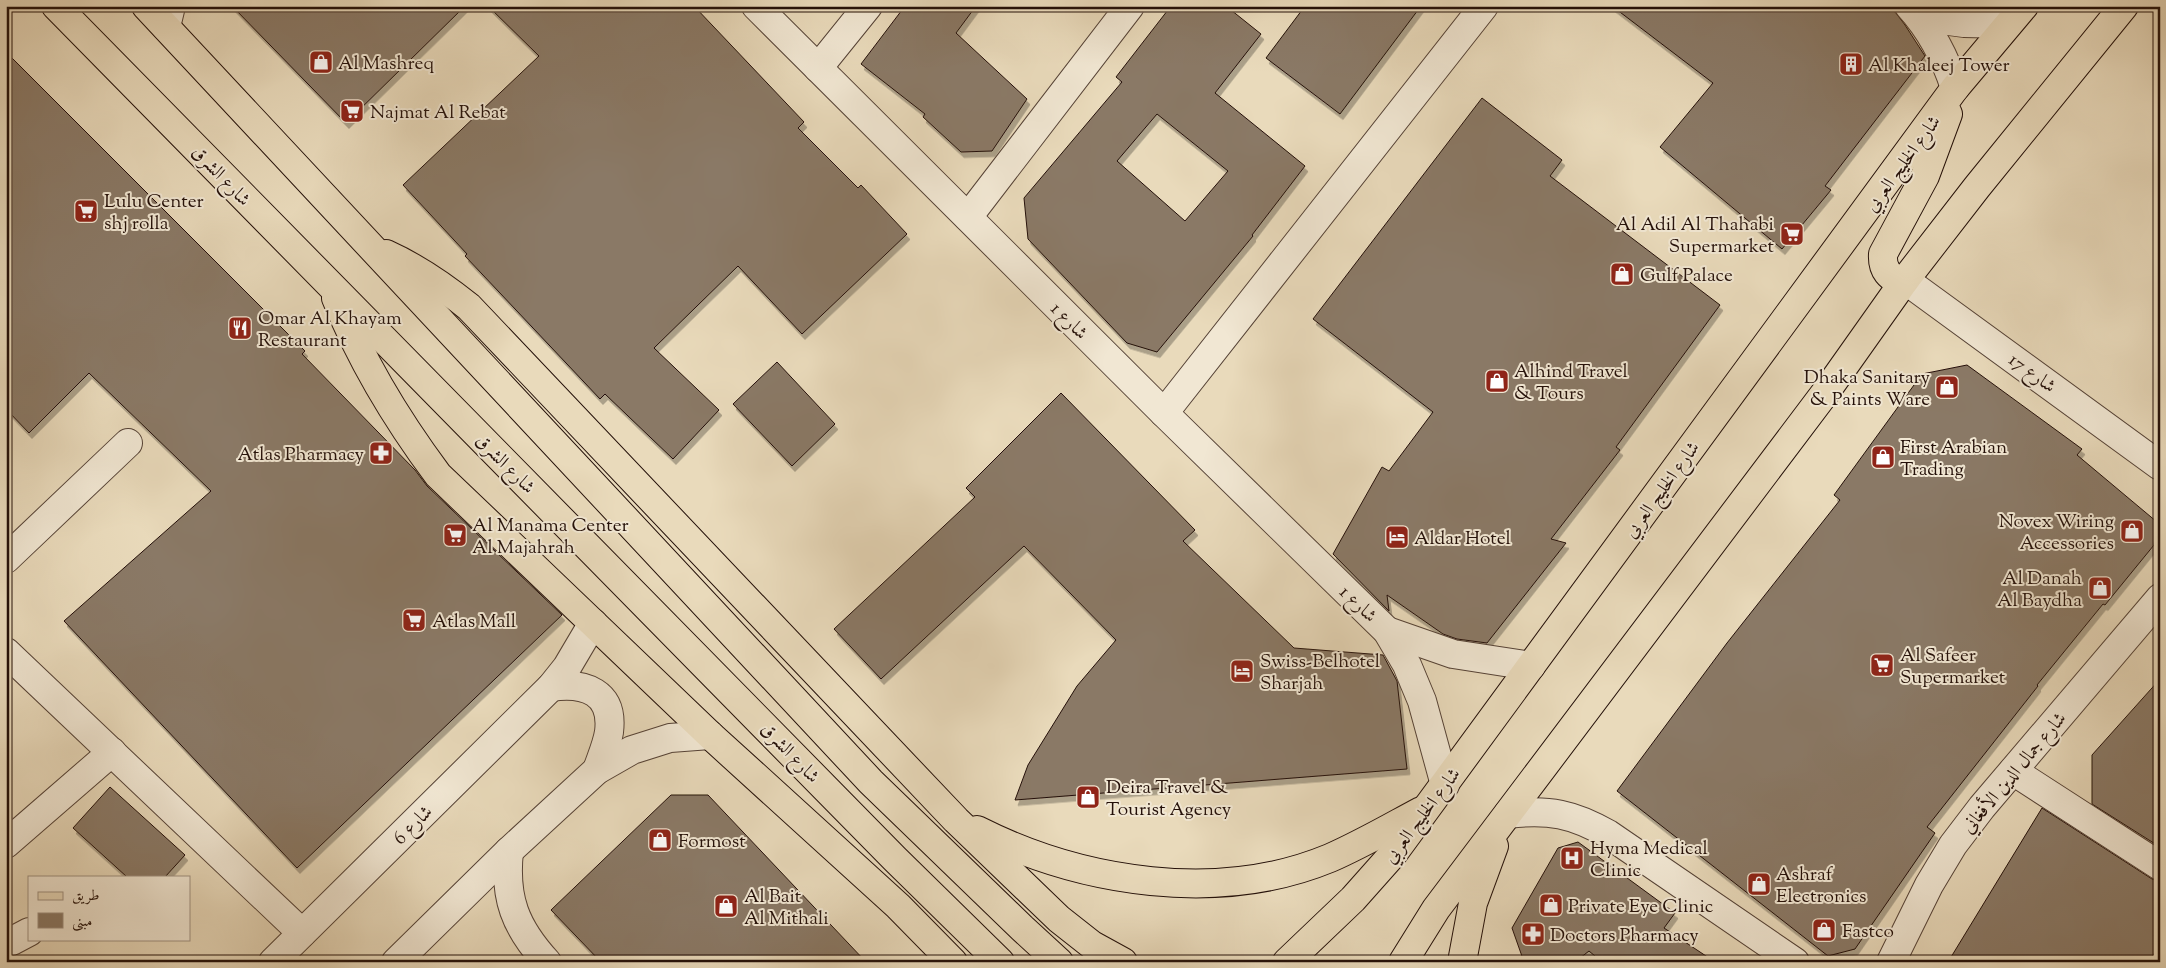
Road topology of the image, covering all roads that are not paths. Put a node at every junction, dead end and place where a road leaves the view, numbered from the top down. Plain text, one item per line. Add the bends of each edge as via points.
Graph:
1 (56, 6) edge
2 (146, 6) edge
3 (756, 6) edge
4 (868, 6) edge
5 (1130, 6) edge
6 (1484, 6) edge
7 (2124, 6) edge
8 (1914, 12) edge
9 (2016, 15) edge
10 (169, 17) edge
11 (818, 68) junction
12 (1955, 88) junction
13 (968, 217) junction
14 (371, 247) junction
15 (1905, 280) junction
16 (332, 288) junction
17 (1164, 413) junction
18 (128, 443) dead end
19 (2160, 466) edge
20 (6, 559) edge
21 (2160, 598) edge
22 (593, 624) junction
23 (1387, 631) junction
24 (6, 652) edge
25 (1531, 666) junction
26 (551, 687) junction
27 (710, 735) junction
28 (112, 752) junction
29 (597, 770) junction
30 (2013, 771) junction
31 (1445, 785) junction
32 (1429, 807) junction
33 (1508, 814) junction
34 (956, 820) junction
35 (6, 844) edge
36 (509, 851) junction
37 (2160, 866) edge
38 (898, 906) junction
39 (28, 933) edge
40 (302, 933) junction
41 (6, 941) edge
42 (273, 962) edge
43 (396, 962) edge
44 (546, 962) edge
45 (933, 962) edge
46 (954, 962) edge
47 (1000, 962) edge
48 (1059, 962) edge
49 (1124, 962) edge
50 (1287, 962) edge
51 (1403, 962) edge
52 (1462, 962) edge
53 (1795, 962) edge
54 (1891, 962) edge

1 - 16 main road, شارع الشرق
2 - 10 main road, شارع الشرق
3 - 11 street, شارع 1
4 - 11 street
5 - 13 street
6 - 17 street
7 - 15 main road
8 - 9 street via 1979,24
8 - 12 street via 1941,51
9 - 12 main road, شارع الخليج العربي
10 - 14 main road, شارع الشرق
11 - 13 street, شارع 1
12 - 15 main road via 1925,176 1883,254 1884,268 1888,273 1893,278
12 - 25 main road, شارع الخليج العربي
13 - 17 street, شارع 1
14 - 34 main road via 407,263 469,307
14 - 48 main road, شارع الشرق via 871,782
15 - 19 street, شارع 17
15 - 33 main road via 1825,393
16 - 22 main road via 353,340 378,387 438,475
16 - 47 main road, شارع الشرق
17 - 23 street, شارع 1
18 - 20 street
21 - 30 street, شارع جمال الدين الأفغاني
22 - 26 street, شارع 6 via 567,668
22 - 27 main road
23 - 25 street, شارع 1 via 1453,654
23 - 31 street, شارع 1 via 1407,665 1422,701
24 - 28 street
25 - 31 main road, شارع الخليج العربي
26 - 29 street via 569,684 587,688 603,699 610,716 609,735
26 - 40 street, شارع 6
27 - 29 street via 662,741 632,750
27 - 38 main road
28 - 35 street
28 - 40 street
29 - 36 street
30 - 37 street
30 - 54 street, شارع جمال الدين الأفغاني via 1954,845 1929,885
31 - 32 main road, شارع الخليج العربي
32 - 34 main road via 1329,858 1286,872 1241,880 1195,883 1098,873 1050,861 1002,843
32 - 50 main road, شارع الخليج العربي via 1353,900
33 - 51 main road via 1436,909
33 - 52 main road via 1473,903
33 - 53 street via 1534,810 1560,813 1585,821
34 - 49 main road via 1059,920 1092,945
36 - 43 street
36 - 44 street via 506,874 515,918 526,938
38 - 45 main road
38 - 46 main road
39 - 41 street
40 - 42 street, شارع 6

